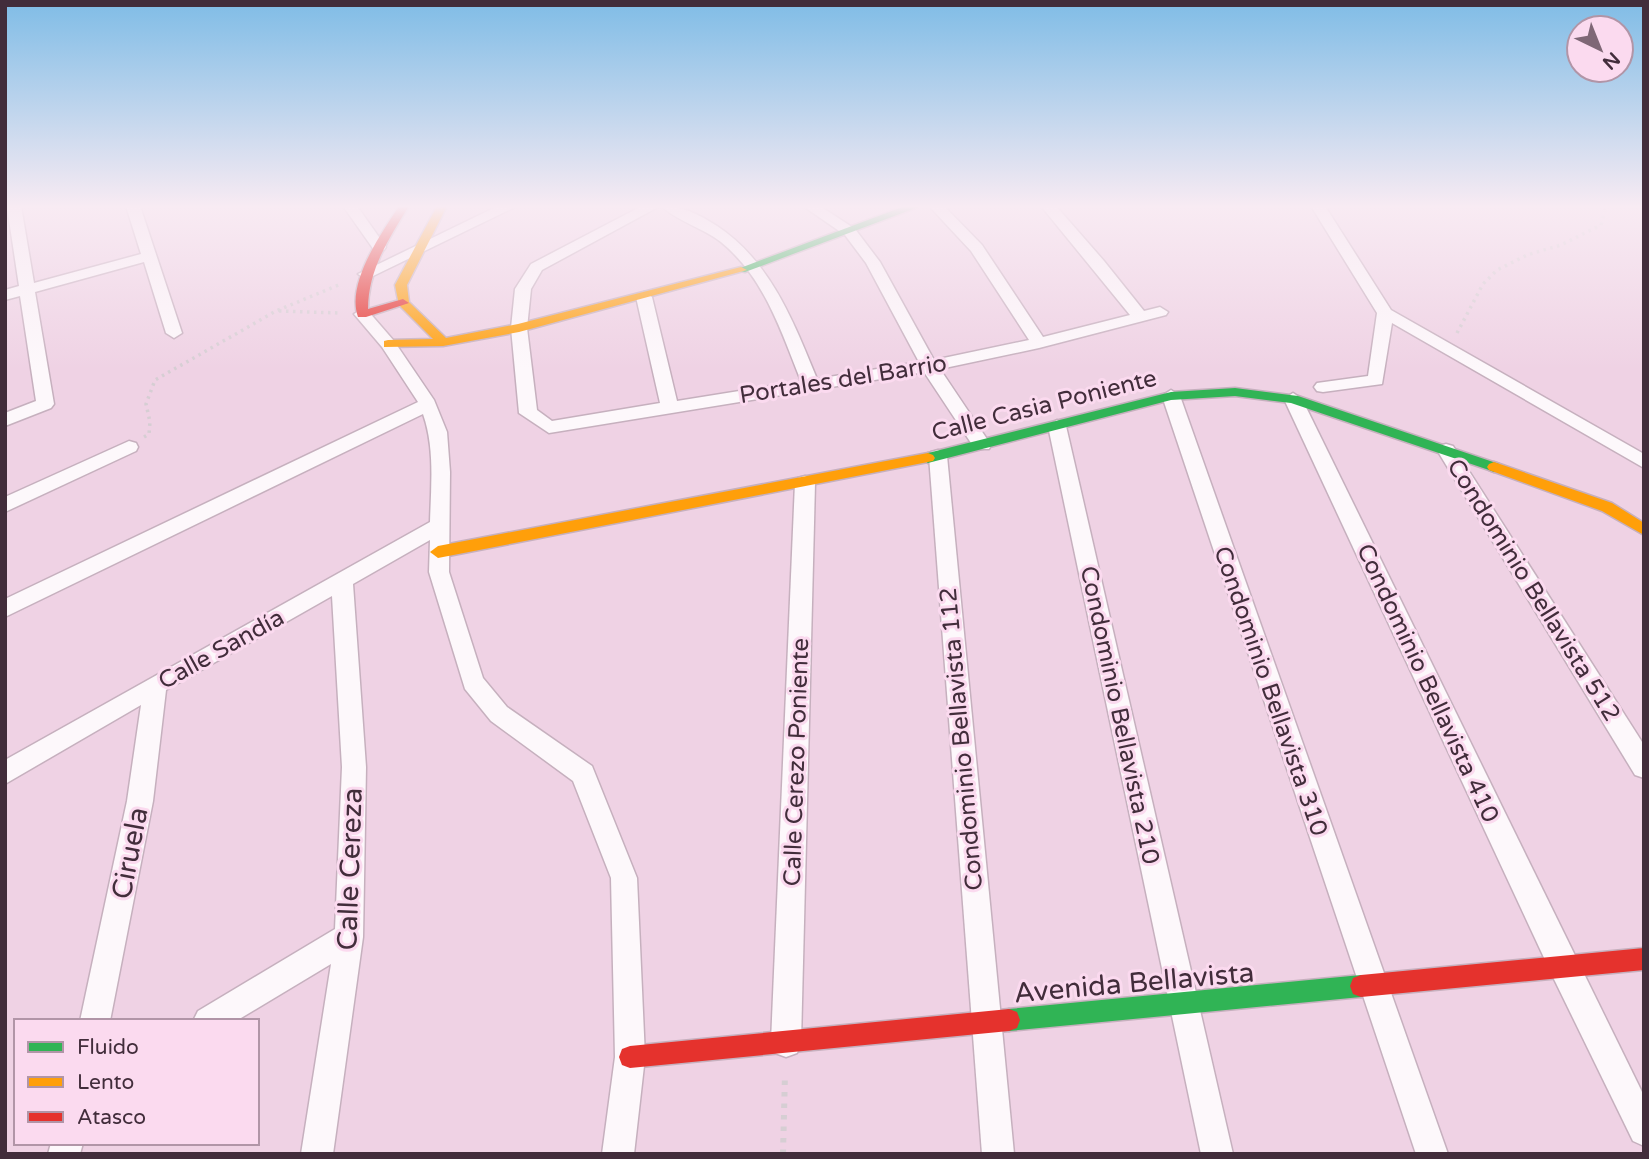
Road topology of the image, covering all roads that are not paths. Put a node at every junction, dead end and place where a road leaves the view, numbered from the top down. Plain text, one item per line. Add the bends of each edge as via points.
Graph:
1 (22, 260) edge
2 (134, 260) edge
3 (150, 260) edge
4 (373, 260) edge
5 (395, 260) edge
6 (414, 260) edge
7 (549, 260) edge
8 (750, 260) edge
9 (775, 260) edge
10 (872, 260) edge
11 (985, 260) edge
12 (1096, 260) edge
13 (1352, 260) edge
14 (757, 267) junction
15 (366, 274) junction
16 (27, 289) junction
17 (5, 295) edge
18 (644, 297) junction
19 (403, 303) junction
20 (1160, 312) dead end
21 (1385, 313) junction
22 (362, 314) junction
23 (1140, 317) junction
24 (519, 328) junction
25 (174, 333) dead end
26 (443, 342) junction
27 (1039, 343) junction
28 (388, 344) junction
29 (929, 366) junction
30 (811, 385) junction
31 (1323, 387) dead end
32 (1171, 396) junction
33 (1293, 399) junction
34 (428, 404) junction
35 (670, 407) junction
36 (5, 420) edge
37 (1057, 426) junction
38 (982, 445) junction
39 (129, 447) road end
40 (1446, 450) junction
41 (938, 456) junction
42 (1644, 462) edge
43 (806, 483) junction
44 (5, 505) edge
45 (438, 527) junction
46 (1644, 530) edge
47 (438, 552) junction
48 (342, 582) junction
49 (5, 609) edge
50 (155, 685) junction
51 (1644, 767) edge
52 (5, 773) edge
53 (349, 937) junction
54 (1644, 959) edge
55 (1563, 967) junction
56 (1372, 985) junction
57 (1183, 1004) junction
58 (95, 1019) edge
59 (211, 1019) edge
60 (985, 1023) junction
61 (786, 1042) junction
62 (630, 1057) junction
63 (1644, 1130) edge
64 (317, 1154) edge
65 (618, 1154) edge
66 (998, 1154) edge
67 (1217, 1154) edge
68 (1432, 1154) edge

1 - 16 street
2 - 16 street
3 - 25 street
4 - 15 street
5 - 15 street
6 - 19 street via 401,285
7 - 24 street via 536,267 523,289
8 - 14 street
9 - 14 street
10 - 29 street
11 - 27 street
12 - 23 street
13 - 21 street
14 - 18 street
14 - 30 street
15 - 22 street via 359,296
16 - 17 street
16 - 36 street via 45,404
18 - 24 street
18 - 35 street
19 - 22 street
19 - 26 street
20 - 23 street, Portales del Barrio
21 - 31 street via 1376,380
21 - 42 street
22 - 28 street
23 - 27 street, Portales del Barrio
24 - 26 street
24 - 35 street, Portales del Barrio via 527,413 549,427
26 - 28 street
27 - 29 street, Portales del Barrio
28 - 34 street
29 - 30 street, Portales del Barrio
29 - 38 street
30 - 35 street, Portales del Barrio
32 - 33 street, Calle Casia Poniente via 1235,392
32 - 37 street, Calle Casia Poniente
32 - 56 street, Condominio Bellavista 310
33 - 40 street, Calle Casia Poniente
33 - 55 street, Condominio Bellavista 410
34 - 45 street via 438,432
34 - 49 street
37 - 38 street, Calle Casia Poniente
37 - 57 street, Condominio Bellavista 210
38 - 41 street, Calle Casia Poniente
39 - 44 street
40 - 46 street, Calle Casia Poniente via 1607,507
40 - 51 street, Condominio Bellavista 512
41 - 43 street, Calle Casia Poniente
41 - 60 street, Condominio Bellavista 112
43 - 47 street, Calle Casia Poniente
43 - 61 street, Calle Cerezo Poniente
45 - 47 street
45 - 48 street, Calle Sandía
47 - 62 street via 439,572 473,682 499,714 583,774 624,878
48 - 50 street, Calle Sandía
48 - 53 street, Calle Cereza via 354,766
50 - 52 street, Calle Sandía
50 - 58 street, Ciruela via 140,801
53 - 59 street
53 - 64 street, Calle Cereza
54 - 55 street, Avenida Bellavista
55 - 56 street, Avenida Bellavista
55 - 63 street, Condominio Bellavista 410
56 - 57 street, Avenida Bellavista
56 - 68 street, Condominio Bellavista 310
57 - 60 street, Avenida Bellavista
57 - 67 street, Condominio Bellavista 210
60 - 61 street, Avenida Bellavista
60 - 66 street, Condominio Bellavista 112
61 - 62 street, Avenida Bellavista
62 - 65 street

